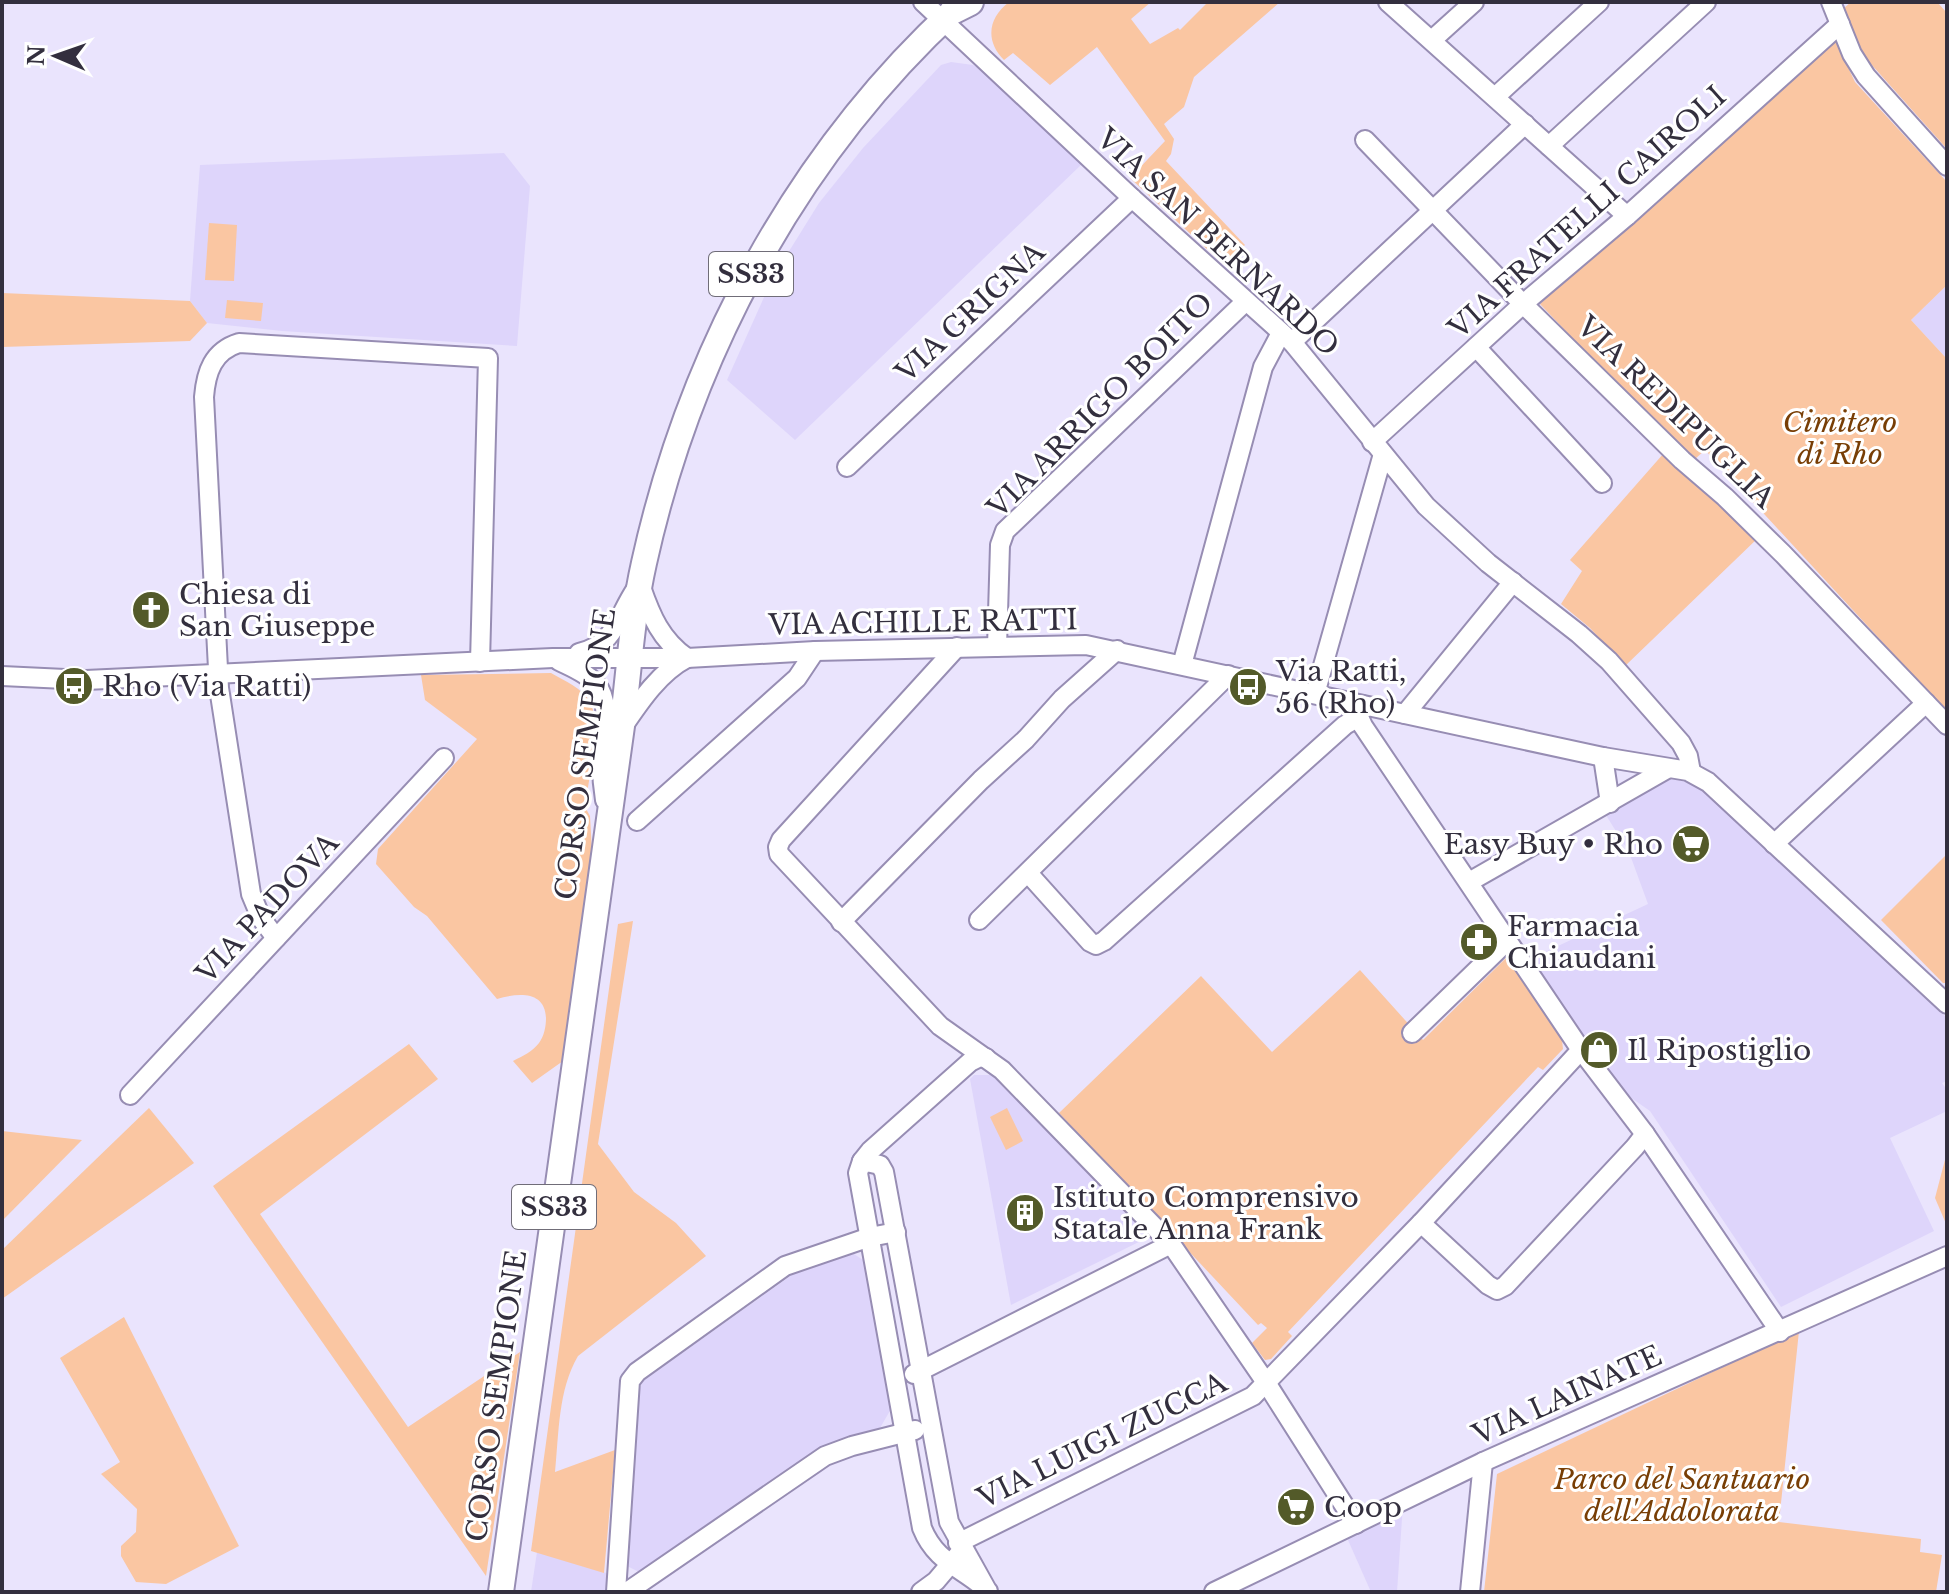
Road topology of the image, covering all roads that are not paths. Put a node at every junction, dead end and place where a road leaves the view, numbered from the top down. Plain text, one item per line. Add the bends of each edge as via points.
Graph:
1 (923, 2) edge
2 (1388, 2) edge
3 (1474, 2) edge
4 (1599, 2) edge
5 (1706, 2) edge
6 (1831, 2) edge
7 (956, 9) edge
8 (1840, 24) junction
9 (1432, 40) junction
10 (1495, 97) junction
11 (1525, 124) junction
12 (1365, 140) dead end
13 (1549, 146) junction
14 (1947, 166) edge
15 (1132, 198) junction
16 (1434, 209) junction
17 (1627, 216) junction
18 (1245, 302) junction
19 (1523, 304) junction
20 (1286, 338) junction
21 (1476, 347) junction
22 (1378, 448) junction
23 (847, 467) dead end
24 (1602, 483) dead end
25 (1513, 582) junction
26 (640, 584) junction
27 (957, 647) junction
28 (997, 647) junction
29 (1117, 650) junction
30 (815, 651) junction
31 (553, 658) junction
32 (631, 658) junction
33 (687, 658) junction
34 (480, 662) junction
35 (1182, 665) junction
36 (219, 675) junction
37 (1228, 675) junction
38 (2, 676) edge
39 (1315, 694) junction
40 (1926, 703) junction
41 (1360, 711) junction
42 (1405, 714) junction
43 (1947, 725) edge
44 (622, 726) junction
45 (1603, 757) junction
46 (444, 758) dead end
47 (1667, 769) junction
48 (1691, 772) junction
49 (1610, 803) junction
50 (637, 821) dead end
51 (608, 822) junction
52 (1774, 844) junction
53 (1028, 873) junction
54 (1469, 882) junction
55 (979, 920) dead end
56 (841, 922) junction
57 (276, 938) junction
58 (1507, 941) junction
59 (1945, 1000) edge
60 (1412, 1033) dead end
61 (1581, 1050) junction
62 (986, 1058) junction
63 (130, 1095) dead end
64 (1645, 1134) junction
65 (862, 1161) junction
66 (1421, 1223) junction
67 (896, 1232) junction
68 (870, 1237) junction
69 (1171, 1244) junction
70 (1947, 1256) edge
71 (1780, 1332) junction
72 (922, 1372) junction
73 (895, 1379) junction
74 (1267, 1384) junction
75 (931, 1427) junction
76 (905, 1432) junction
77 (1483, 1462) junction
78 (1356, 1524) junction
79 (952, 1549) junction
80 (501, 1592) edge
81 (616, 1592) edge
82 (627, 1592) edge
83 (921, 1592) edge
84 (988, 1592) edge
85 (1214, 1592) edge
86 (1470, 1592) edge

1 - 7 street, VIA SAN BERNARDO
2 - 9 street
3 - 9 street
4 - 10 street
5 - 13 street
6 - 8 street
7 - 15 street, VIA SAN BERNARDO
7 - 26 main road, CORSO SEMPIONE / SS33 via 857,113 798,195 732,308 672,460
8 - 14 street via 1866,76
8 - 17 street, VIA FRATELLI CAIROLI
9 - 10 street
10 - 11 street
11 - 13 street
11 - 16 street
12 - 16 street, VIA REDIPUGLIA
13 - 17 street
15 - 18 street, VIA SAN BERNARDO
15 - 23 street, VIA GRIGNA
16 - 19 street, VIA REDIPUGLIA
16 - 20 street
17 - 19 street, VIA FRATELLI CAIROLI
18 - 20 street, VIA SAN BERNARDO
18 - 28 street, VIA ARRIGO BOITO via 1005,531 1000,545
19 - 21 street, VIA FRATELLI CAIROLI
19 - 40 street, VIA REDIPUGLIA via 1783,554
20 - 22 street, VIA SAN BERNARDO
20 - 35 street via 1259,380
21 - 22 street, VIA FRATELLI CAIROLI
21 - 24 street
22 - 25 street, VIA SAN BERNARDO via 1426,506
22 - 39 street
25 - 42 street
25 - 48 street, VIA SAN BERNARDO via 1609,661 1681,743
26 - 31 street via 606,641 593,650
26 - 32 main road, CORSO SEMPIONE / SS33
26 - 33 street via 664,638
27 - 28 street, VIA ACHILLE RATTI
27 - 30 street, VIA ACHILLE RATTI
27 - 56 street via 778,847
28 - 29 street, VIA ACHILLE RATTI via 1068,644
29 - 35 street, VIA ACHILLE RATTI
29 - 56 street
30 - 33 street, VIA ACHILLE RATTI
30 - 50 street via 797,678
31 - 32 street, VIA ACHILLE RATTI
31 - 34 street, VIA ACHILLE RATTI
31 - 51 street via 589,677 603,698
32 - 33 street, VIA ACHILLE RATTI
32 - 44 main road, CORSO SEMPIONE / SS33
33 - 44 street via 653,686
34 - 36 street, VIA ACHILLE RATTI
34 - 36 street via 488,358 239,343 212,362 204,397
35 - 37 street, VIA ACHILLE RATTI
36 - 38 street, VIA ACHILLE RATTI via 53,680
36 - 57 street via 251,894
37 - 39 street, VIA ACHILLE RATTI
37 - 53 street
39 - 41 street, VIA ACHILLE RATTI
40 - 43 street, VIA REDIPUGLIA
40 - 52 street
41 - 42 street, VIA ACHILLE RATTI
41 - 53 street via 1096,945
41 - 54 street
42 - 45 street, VIA ACHILLE RATTI
44 - 51 main road, CORSO SEMPIONE / SS33
45 - 47 street, VIA ACHILLE RATTI
45 - 49 street
46 - 57 street, VIA PADOVA
47 - 48 street, VIA ACHILLE RATTI
47 - 49 street
48 - 52 street, VIA ACHILLE RATTI
49 - 54 street
51 - 80 main road, CORSO SEMPIONE / SS33
52 - 59 street, VIA ACHILLE RATTI
53 - 55 street
54 - 58 street
56 - 62 street via 940,1026
57 - 63 street, VIA PADOVA
58 - 60 street
58 - 61 street
61 - 64 street
61 - 66 street, VIA LUIGI ZUCCA
62 - 65 street via 970,1062
62 - 69 street
64 - 66 street via 1497,1290
64 - 71 street
65 - 67 street via 880,1165 884,1172
65 - 68 street via 858,1173
66 - 74 street, VIA LUIGI ZUCCA
67 - 68 street
67 - 72 street
68 - 73 street
68 - 81 street via 785,1266 630,1381
69 - 72 street
69 - 74 street
70 - 71 street, VIA LAINATE
71 - 77 street, VIA LAINATE
72 - 73 street
72 - 75 street
73 - 76 street
74 - 78 street
74 - 79 street, VIA LUIGI ZUCCA via 1253,1396
75 - 76 street
75 - 79 street
76 - 79 street via 922,1528
76 - 82 street via 825,1456
77 - 78 street, VIA LAINATE
77 - 86 street
78 - 85 street, VIA LAINATE
79 - 83 street, VIA LUIGI ZUCCA via 936,1581
79 - 84 street

